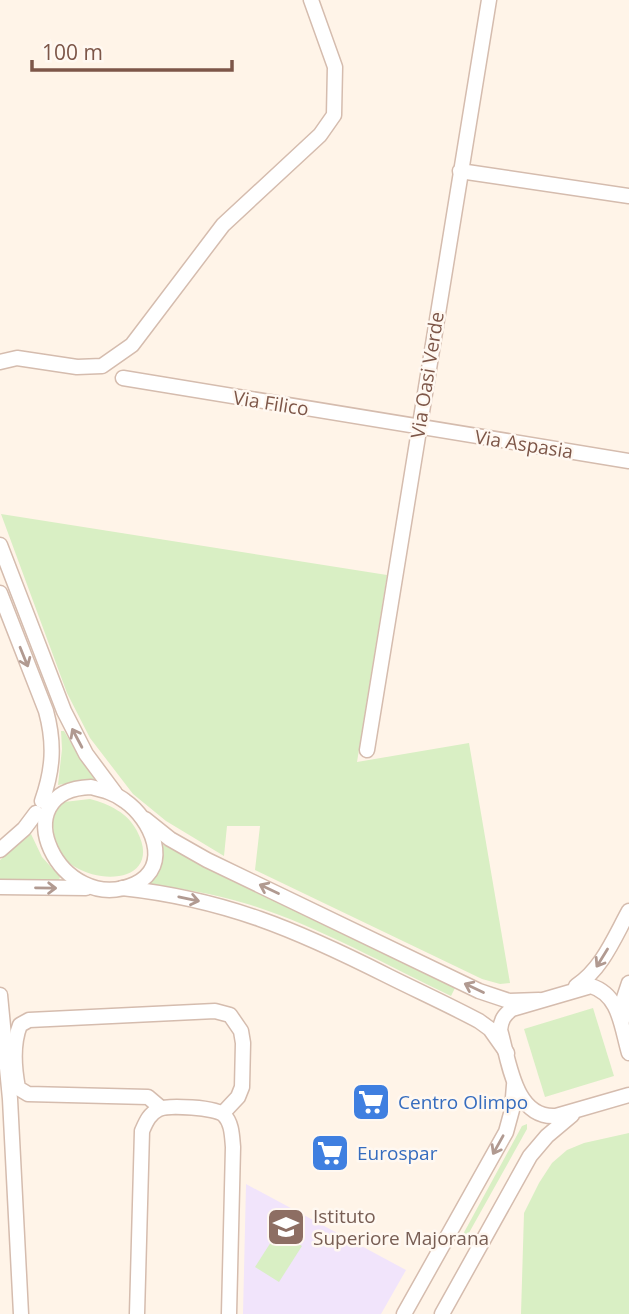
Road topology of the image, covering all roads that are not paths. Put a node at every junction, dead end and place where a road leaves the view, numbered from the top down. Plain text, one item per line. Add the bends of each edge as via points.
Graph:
1 (311, 0) edge
2 (489, 0) edge
3 (460, 171) junction
4 (629, 196) edge
5 (0, 362) edge
6 (123, 379) dead end
7 (419, 426) junction
8 (629, 461) edge
9 (0, 545) edge
10 (0, 593) edge
11 (367, 750) dead end
12 (116, 794) junction
13 (39, 807) junction
14 (145, 819) junction
15 (0, 850) edge
16 (0, 887) edge
17 (92, 888) junction
18 (122, 888) junction
19 (629, 911) edge
20 (629, 983) edge
21 (562, 993) junction
22 (0, 995) edge
23 (539, 1000) junction
24 (622, 1029) junction
25 (507, 1053) junction
26 (629, 1053) edge
27 (515, 1080) junction
28 (629, 1095) edge
29 (161, 1108) junction
30 (578, 1111) junction
31 (223, 1113) junction
32 (21, 1314) edge
33 (137, 1314) edge
34 (229, 1314) edge
35 (404, 1314) edge
36 (442, 1314) edge

1 - 5 street via 335,67 334,115 320,135 223,225 132,345 102,366 17,358
2 - 3 street, Via Oasi Verde
3 - 4 street
3 - 7 street, Via Oasi Verde
6 - 7 street, Via Filico
7 - 8 street, Via Aspasia
7 - 11 street, Via Oasi Verde
12 -> 9 street via 67,719
10 -> 13 street via 51,730 53,762
12 - 13 street via 90,787 69,788 50,794
12 - 14 street
13 - 15 street via 24,829
13 - 17 street via 38,841 52,863 64,875
14 - 18 street via 155,861 142,880
23 -> 14 street via 509,1001 479,991 207,860
16 -> 17 street
17 - 18 street
18 -> 25 street via 227,907 291,929 479,1021
19 -> 21 street via 600,963 588,977
20 - 24 street
21 - 23 street
21 - 24 street via 591,986 602,989 612,998
22 - 32 street
23 - 25 street via 505,1015 500,1030
24 - 26 street
25 - 27 street
27 - 30 street via 521,1097 536,1112 548,1117
27 -> 35 street via 506,1132
28 - 30 street
29 - 31 street
29 - 31 street via 148,1097 28,1094 18,1088 15,1072 15,1038 20,1025 29,1020 202,1012 230,1015 241,1031 242,1087
29 - 33 street via 149,1117 142,1131
30 - 36 street via 530,1156
31 - 34 street via 230,1124 233,1147

